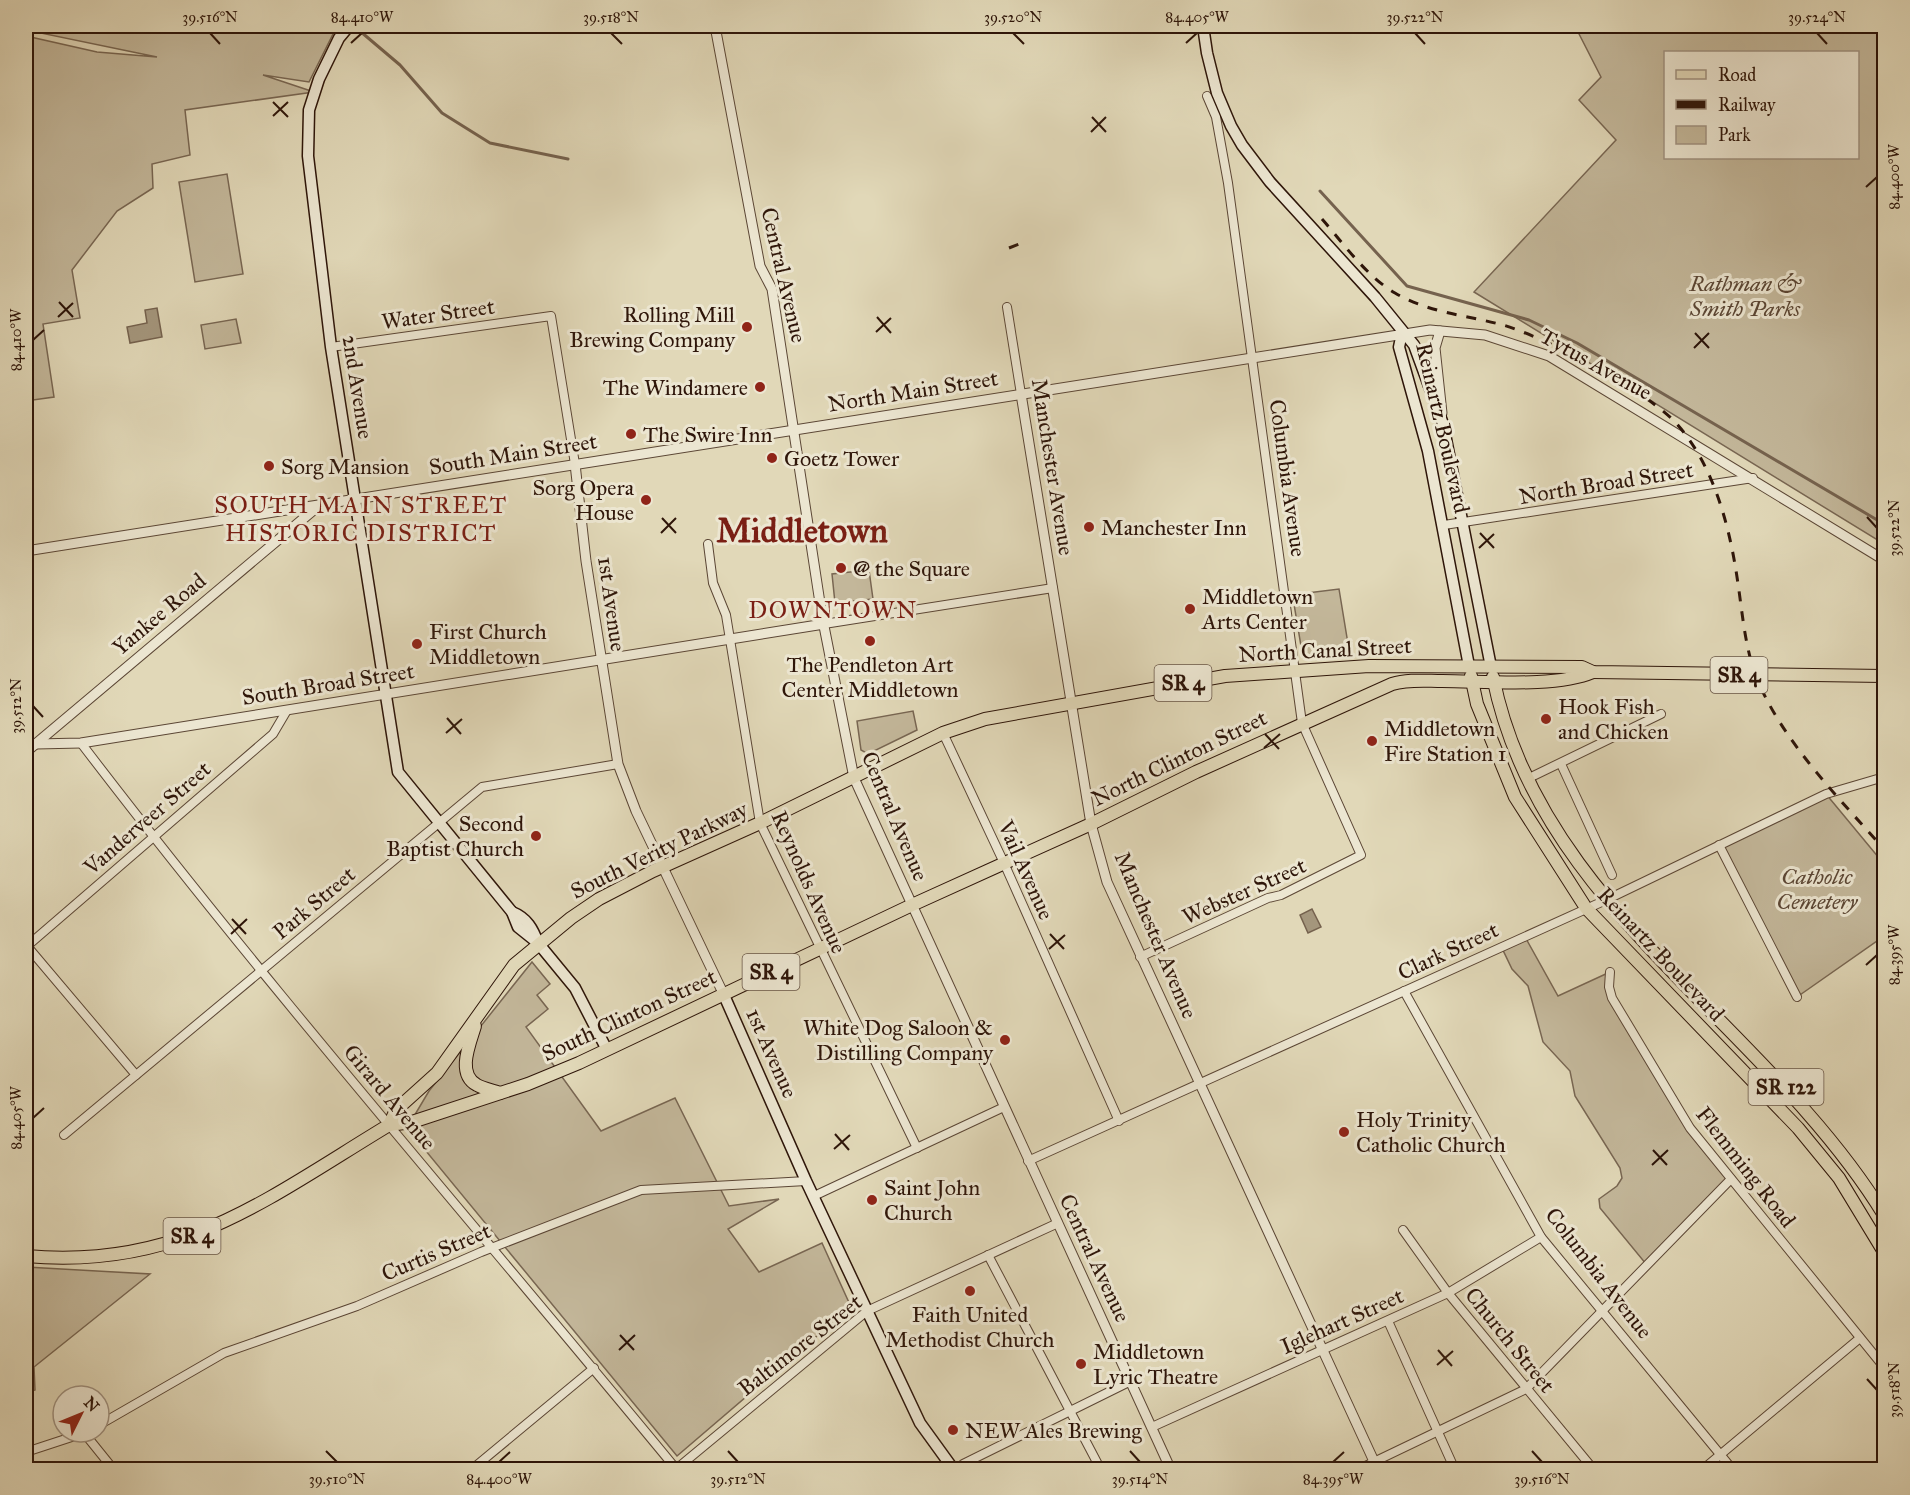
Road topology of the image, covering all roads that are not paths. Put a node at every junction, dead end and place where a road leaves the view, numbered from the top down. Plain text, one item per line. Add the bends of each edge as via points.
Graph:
1 (349, 26) edge
2 (715, 26) edge
3 (1203, 26) edge
4 (1212, 95) junction
5 (1007, 307) dead end
6 (551, 316) joint
7 (1440, 331) junction
8 (1402, 333) junction
9 (331, 347) junction
10 (1252, 358) junction
11 (1021, 394) junction
12 (1443, 424) junction
13 (794, 430) junction
14 (575, 464) junction
15 (1753, 478) junction
16 (356, 500) junction
17 (318, 507) junction
18 (1464, 523) junction
19 (1444, 525) junction
20 (708, 544) dead end
21 (26, 551) edge
22 (1884, 560) edge
23 (1053, 588) junction
24 (824, 624) junction
25 (729, 639) junction
26 (601, 660) junction
27 (1469, 666) junction
28 (1491, 667) junction
29 (1593, 672) junction
30 (1296, 673) junction
31 (1884, 676) edge
32 (1472, 681) junction
33 (1494, 682) junction
34 (387, 694) junction
35 (1071, 704) junction
36 (286, 712) junction
37 (1660, 714) dead end
38 (1302, 723) junction
39 (943, 734) junction
40 (81, 743) junction
41 (36, 744) junction
42 (26, 753) edge
43 (618, 764) junction
44 (1561, 764) junction
45 (1884, 777) edge
46 (854, 778) junction
47 (1527, 779) junction
48 (438, 821) junction
49 (760, 823) junction
50 (1091, 824) junction
51 (152, 837) junction
52 (1719, 845) junction
53 (1361, 855) joint
54 (1004, 863) junction
55 (664, 867) junction
56 (1612, 875) dead end
57 (1606, 900) junction
58 (912, 905) junction
59 (1586, 908) junction
60 (538, 944) junction
61 (26, 946) edge
62 (819, 949) junction
63 (1140, 957) junction
64 (262, 970) junction
65 (1610, 972) dead end
66 (1404, 991) junction
67 (723, 993) junction
68 (1797, 997) dead end
69 (479, 1015) junction
70 (606, 1048) junction
71 (136, 1074) junction
72 (1200, 1083) junction
73 (500, 1093) junction
74 (1004, 1107) junction
75 (1119, 1121) junction
76 (389, 1125) junction
77 (64, 1135) dead end
78 (917, 1148) junction
79 (1028, 1161) junction
80 (1731, 1179) junction
81 (806, 1181) junction
82 (814, 1196) junction
83 (1884, 1215) edge
84 (1058, 1223) junction
85 (1403, 1230) dead end
86 (1541, 1238) junction
87 (493, 1247) junction
88 (1884, 1252) edge
89 (988, 1255) junction
90 (26, 1256) edge
91 (1448, 1293) junction
92 (1602, 1309) junction
93 (867, 1311) junction
94 (1388, 1321) junction
95 (1860, 1338) junction
96 (1323, 1349) junction
97 (1884, 1367) edge
98 (594, 1368) junction
99 (1131, 1380) junction
100 (1526, 1389) junction
101 (1071, 1411) junction
102 (111, 1418) edge
103 (1152, 1427) junction
104 (1438, 1431) junction
105 (51, 1444) edge
106 (94, 1444) edge
107 (26, 1452) edge
108 (1721, 1454) junction
109 (1376, 1466) edge
110 (677, 1469) edge
111 (114, 1470) edge
112 (471, 1470) edge
113 (956, 1470) edge
114 (1101, 1470) edge
115 (1171, 1470) edge
116 (1357, 1470) edge
117 (1455, 1470) edge
118 (1594, 1470) edge
119 (1702, 1470) edge
120 (1733, 1470) edge

1 - 9 main road, 2nd Avenue via 319,79 309,110 308,156
2 - 13 street, Central Avenue via 760,266 772,289
3 - 4 main road, Columbia Avenue / SR 122
4 - 8 main road, Reinartz Boulevard / SR 122 via 1251,158 1375,297
4 - 10 street, Columbia Avenue
5 - 11 street, Manchester Avenue
6 - 9 street, Water Street
6 - 14 street, 1st Avenue
7 - 8 street, Tytus Avenue
7 - 12 street via 1435,348
7 - 15 street, Tytus Avenue via 1485,335 1549,356
8 - 10 street, Tytus Avenue
8 - 12 main road, Reinartz Boulevard / SR 122 via 1414,345
8 - 19 main road, Reinartz Boulevard via 1399,347
9 - 16 main road, 2nd Avenue
10 - 11 street, North Main Street
10 - 30 street, Columbia Avenue
11 - 13 street, North Main Street
11 - 23 street, Manchester Avenue
12 - 18 main road, Reinartz Boulevard / SR 122
13 - 14 street, South Main Street
13 - 24 street, Central Avenue
14 - 16 street, South Main Street
14 - 26 street, 1st Avenue
15 - 18 street, North Broad Street
15 - 22 street, Tytus Avenue
16 - 17 street, South Main Street
16 - 34 main road, 2nd Avenue
17 - 21 street, South Main Street
17 - 41 street, Yankee Road
18 - 19 street, North Broad Street
18 - 28 main road, Reinartz Boulevard / SR 122
19 - 27 main road, Reinartz Boulevard
20 - 25 street, Reynolds Avenue via 713,583 726,615
23 - 24 street, South Broad Street
23 - 35 street, Manchester Avenue
24 - 25 street, South Broad Street
24 - 46 street, Central Avenue
25 - 26 street, South Broad Street
25 - 49 street, Reynolds Avenue
26 - 34 street, South Broad Street
26 - 43 street, 1st Avenue
27 - 28 main road, North Canal Street / SR 4
27 - 30 main road, North Canal Street / SR 4 via 1369,666
27 - 32 main road, Reinartz Boulevard
28 - 29 main road, SR 4 via 1582,667
28 - 33 main road, Reinartz Boulevard / SR 122
29 - 31 main road, SR 4
29 - 33 main road, SR 4 via 1578,678
30 - 35 main road, North Canal Street / SR 4 via 1225,676
30 - 38 street, Columbia Avenue
32 - 33 main road, SR 4
32 - 38 main road, North Clinton Street / SR 4 via 1398,682
32 - 59 main road, Reinartz Boulevard via 1477,704 1515,796
33 - 47 main road, Reinartz Boulevard / SR 122 via 1502,719
34 - 36 street, South Broad Street
34 - 48 main road, 2nd Avenue via 398,772
35 - 39 main road, North Canal Street / SR 4 via 985,719
35 - 50 street, Manchester Avenue
36 - 40 street, South Broad Street
36 - 51 street, Vanderveer Street via 273,734
37 - 44 street
38 - 50 main road, North Clinton Street / SR 4
38 - 53 street, Columbia Avenue
39 - 46 main road, North Canal Street / SR 4
39 - 54 street, Vail Avenue
40 - 41 street, South Broad Street
40 - 51 street, Girard Avenue
41 - 42 street, Yankee Road
43 - 48 street, Park Street via 482,787
43 - 55 street, 1st Avenue
44 - 47 street
44 - 56 street
45 - 52 street, Clark Street via 1826,794
46 - 49 main road, South Verity Parkway / SR 4
46 - 58 street, Central Avenue
47 - 57 main road, Reinartz Boulevard / SR 122 via 1576,862
48 - 60 main road, 2nd Avenue via 512,912 523,916
48 - 64 street, Park Street
49 - 55 main road, South Verity Parkway / SR 4
49 - 62 street, Reynolds Avenue
50 - 54 main road, North Clinton Street / SR 4
50 - 63 street, Manchester Avenue via 1107,882
51 - 61 street, Vanderveer Street
51 - 64 street, Girard Avenue
52 - 57 street, Clark Street
52 - 68 street
53 - 63 street, Webster Street
54 - 58 main road, North Clinton Street / SR 4
54 - 75 street, Vail Avenue
55 - 60 main road, South Verity Parkway / SR 4 via 599,899
55 - 67 street, 1st Avenue
57 - 59 street, Clark Street
57 - 83 main road, Reinartz Boulevard / SR 122 via 1810,1113
58 - 62 main road, South Clinton Street / SR 4
58 - 74 street, Central Avenue
59 - 66 street, Clark Street
59 - 88 main road, Reinartz Boulevard via 1798,1128 1839,1178
60 - 69 main road, South Verity Parkway / SR 4 via 514,965
60 - 70 main road, 2nd Avenue via 575,988
61 - 71 street
62 - 67 main road, South Clinton Street / SR 4
62 - 78 street, Reynolds Avenue
63 - 72 street, Manchester Avenue
64 - 71 street, Park Street
64 - 76 street, Girard Avenue
65 - 80 street, Flemming Road via 1612,998 1690,1128
66 - 72 street, Clark Street
66 - 86 street, Columbia Avenue
67 - 70 main road, South Clinton Street / SR 4
67 - 81 main road, 1st Avenue
69 - 73 main road via 466,1067 469,1078 477,1085
69 - 76 main road, South Verity Parkway / SR 4 via 436,1073 396,1110
70 - 73 main road, South Clinton Street / SR 4
71 - 77 street, Park Street
72 - 75 street, Clark Street
72 - 96 street, Manchester Avenue
73 - 76 main road, South Clinton Street / SR 4 via 412,1122
74 - 78 street
74 - 79 street, Central Avenue
75 - 79 street, Clark Street
76 - 87 street, Girard Avenue
76 - 90 main road, South Verity Parkway / SR 4 via 237,1216 188,1238 111,1256
78 - 82 street
79 - 84 street, Central Avenue
80 - 92 street
80 - 95 street, Flemming Road
81 - 82 main road, 1st Avenue
81 - 87 street, Curtis Street via 641,1190
82 - 93 main road, 1st Avenue
84 - 89 street, Baltimore Street
84 - 99 street, Central Avenue
85 - 91 street, Church Street
86 - 91 street, Iglehart Street
86 - 92 street, Columbia Avenue
87 - 98 street, Girard Avenue
87 - 102 street, Curtis Street via 357,1306 224,1353
89 - 93 street, Baltimore Street
89 - 101 street
91 - 94 street, Iglehart Street
91 - 100 street, Church Street
92 - 100 street
92 - 108 street, Columbia Avenue
93 - 110 street, Baltimore Street
93 - 113 main road, 1st Avenue via 920,1423
94 - 96 street, Iglehart Street
94 - 104 street
95 - 97 street, Flemming Road
95 - 108 street
96 - 103 street, Iglehart Street
96 - 109 street, Manchester Avenue
98 - 110 street, Girard Avenue
98 - 112 street
99 - 101 street
99 - 103 street, Central Avenue
100 - 104 street
100 - 118 street, Church Street
101 - 113 street
101 - 114 street
103 - 115 street, Central Avenue
104 - 109 street
104 - 117 street
105 - 107 street
106 - 111 street
108 - 119 street
108 - 120 street, Columbia Avenue
109 - 116 street

